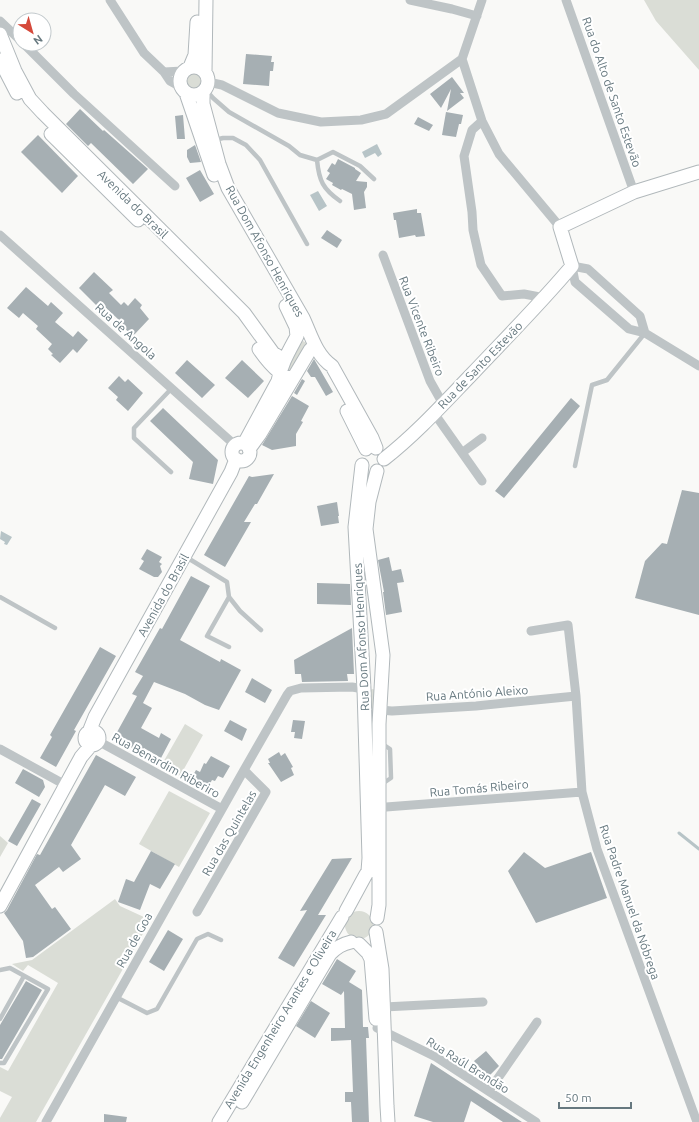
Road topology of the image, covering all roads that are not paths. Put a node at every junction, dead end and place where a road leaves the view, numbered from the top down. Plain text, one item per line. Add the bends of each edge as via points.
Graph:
1 (110, 0) edge
2 (198, 0) edge
3 (206, 0) edge
4 (410, 0) edge
5 (482, 0) edge
6 (566, 0) edge
7 (477, 16) junction
8 (0, 21) edge
9 (12, 32) edge
10 (0, 34) edge
11 (32, 52) edge
12 (462, 59) junction
13 (0, 60) edge
14 (186, 69) junction
15 (164, 72) junction
16 (205, 84) junction
17 (183, 90) junction
18 (482, 121) junction
19 (213, 140) junction
20 (317, 160) junction
21 (699, 172) edge
22 (374, 179) dead end
23 (175, 186) dead end
24 (634, 192) junction
25 (340, 201) dead end
26 (560, 227) junction
27 (0, 235) edge
28 (307, 244) dead end
29 (383, 255) dead end
30 (572, 266) junction
31 (545, 298) junction
32 (645, 333) junction
33 (297, 336) junction
34 (313, 341) junction
35 (282, 366) junction
36 (699, 366) edge
37 (293, 378) junction
38 (172, 388) junction
39 (438, 409) junction
40 (482, 438) dead end
41 (371, 449) junction
42 (242, 452) junction
43 (463, 452) junction
44 (384, 459) junction
45 (362, 465) junction
46 (575, 466) dead end
47 (377, 471) junction
48 (171, 472) dead end
49 (482, 481) dead end
50 (191, 560) junction
51 (0, 597) edge
52 (229, 597) junction
53 (55, 628) dead end
54 (261, 630) dead end
55 (531, 630) dead end
56 (229, 647) dead end
57 (381, 684) junction
58 (364, 686) junction
59 (576, 696) junction
60 (380, 710) junction
61 (365, 722) junction
62 (379, 724) junction
63 (92, 738) junction
64 (0, 749) edge
65 (244, 770) junction
66 (60, 782) junction
67 (582, 792) junction
68 (373, 808) junction
69 (222, 809) junction
70 (0, 889) edge
71 (0, 906) edge
72 (197, 912) dead end
73 (344, 914) junction
74 (377, 918) junction
75 (376, 932) junction
76 (221, 940) dead end
77 (355, 943) junction
78 (0, 970) edge
79 (24, 976) junction
80 (116, 998) junction
81 (483, 1002) dead end
82 (384, 1007) junction
83 (0, 1019) edge
84 (537, 1022) dead end
85 (381, 1030) junction
86 (0, 1063) edge
87 (489, 1091) junction
88 (46, 1122) edge
89 (219, 1122) edge
90 (229, 1122) edge
91 (381, 1122) edge
92 (388, 1122) edge
93 (536, 1122) edge
94 (697, 1122) edge

1 - 15 street via 144,53
2 - 14 street, Rua Dom Afonso Henriques via 195,55
3 - 16 street, Rua Dom Afonso Henriques
4 - 7 street
5 - 7 street
6 - 24 street, Rua do Alto de Santo Estevão
7 - 12 street
8 - 9 street
10 - 35 street, Avenida do Brasil via 30,99 244,313
11 - 23 street
12 - 16 street via 386,114 361,120 321,122 278,113 222,85
12 - 18 street
13 - 35 street, Avenida do Brasil via 23,102 36,118 88,173 238,317 266,359
14 - 15 street
14 - 16 street via 198,67
14 - 17 street, Rua Dom Afonso Henriques via 179,79
15 - 17 street via 170,81
16 - 17 street via 195,95
16 - 19 street, Rua Dom Afonso Henriques via 203,104
16 - 20 lane via 213,98 229,112 300,155
17 - 33 street, Rua Dom Afonso Henriques via 220,190 293,318
18 - 26 street via 499,154
18 - 31 street via 472,130 464,156 480,265 502,296 524,294
19 - 28 lane via 233,138 251,150 260,160
19 - 34 street, Rua Dom Afonso Henriques via 228,188 303,318
20 - 22 lane via 333,152 360,166
20 - 25 lane via 318,175 328,193
21 - 24 street
24 - 26 street
26 - 30 street
27 - 38 street, Rua de Angola
29 - 39 street, Rua Vicente Ribeiro
30 - 31 street, Rua de Santo Estevão
30 - 32 street via 588,269 640,316
30 - 32 street via 575,282 629,329
31 - 39 street, Rua de Santo Estevão
32 - 36 street
32 - 46 lane via 607,380 592,385
33 - 34 street via 303,335
33 - 35 street, Avenida do Brasil
34 - 37 street, Avenida do Brasil
34 - 41 street, Rua Dom Afonso Henriques via 324,361 325,369
35 - 37 street, Avenida do Brasil via 285,377
35 - 42 street, Avenida do Brasil via 278,381
37 - 42 street, Avenida do Brasil via 260,434
38 - 42 street, Rua de Angola
38 - 48 lane via 134,428 134,438
39 - 43 street, Rua Vicente Ribeiro
39 - 44 street, Rua de Santo Estevão via 406,442
40 - 43 street
41 - 44 street, Rua Dom Afonso Henriques via 382,452
41 - 45 street, Rua Dom Afonso Henriques via 362,455
42 - 50 street, Avenida do Brasil via 238,476
42 - 63 street, Avenida do Brasil via 99,710
43 - 49 street, Rua Vicente Ribeiro
44 - 47 street, Rua Dom Afonso Henriques
45 - 47 street via 367,470
45 - 58 street, Rua Dom Afonso Henriques via 355,526
47 - 57 street, Rua Dom Afonso Henriques via 369,502 366,529 382,650
50 - 52 lane via 228,582
50 - 63 street, Avenida do Brasil
51 - 53 lane
52 - 54 lane
52 - 56 lane via 208,636
55 - 59 street, Rua Padre Manuel da Nóbrega via 568,625
57 - 58 street via 373,680
57 - 60 street, Rua Dom Afonso Henriques
58 - 61 street, Rua Dom Afonso Henriques
58 - 65 street via 301,688 290,691
59 - 60 street, Rua António Aleixo via 476,706
59 - 67 street, Rua Padre Manuel da Nóbrega
60 - 62 street, Rua Dom Afonso Henriques
61 - 62 street via 370,726
61 - 68 street, Rua Dom Afonso Henriques
62 - 68 street, Rua Dom Afonso Henriques via 379,787
63 - 66 street, Avenida do Brasil via 75,754
63 - 69 street, Rua Benardim Riberiro
63 - 71 street, Avenida do Brasil
64 - 66 street
65 - 69 street, Rua de Goa
65 - 72 street, Rua das Quintelas via 266,792
66 - 70 street, Avenida do Brasil
67 - 68 street, Rua Tomás Ribeiro
67 - 94 street, Rua Padre Manuel da Nóbrega via 597,849
68 - 73 street, Rua Dom Afonso Henriques via 368,870
68 - 74 street, Rua Dom Afonso Henriques via 379,905
69 - 80 street, Rua de Goa
73 - 74 street via 357,906 364,906
73 - 77 street, Rua Dom Afonso Henriques via 340,923 343,934 346,939
73 - 89 street, Avenida Engenheiro Arantes e Oliveira
74 - 75 street, Rua Dom Afonso Henriques
75 - 77 street via 369,941
75 - 82 street, Rua Dom Afonso Henriques via 382,969
76 - 80 lane via 208,934 197,939 157,1009 146,1013
77 - 85 street, Rua Dom Afonso Henriques via 368,953 371,959
77 - 90 street, Avenida Engenheiro Arantes e Oliveira via 343,944 330,954
78 - 79 lane via 10,968
79 - 83 lane
79 - 86 lane via 48,989 4,1064
80 - 88 street, Rua de Goa
81 - 82 street
82 - 85 street, Rua Dom Afonso Henriques
84 - 87 street
85 - 87 street, Rua Raúl Brandão via 436,1056
85 - 91 street, Rua Dom Afonso Henriques
85 - 92 street, Rua Dom Afonso Henriques
87 - 93 street, Rua Raúl Brandão

